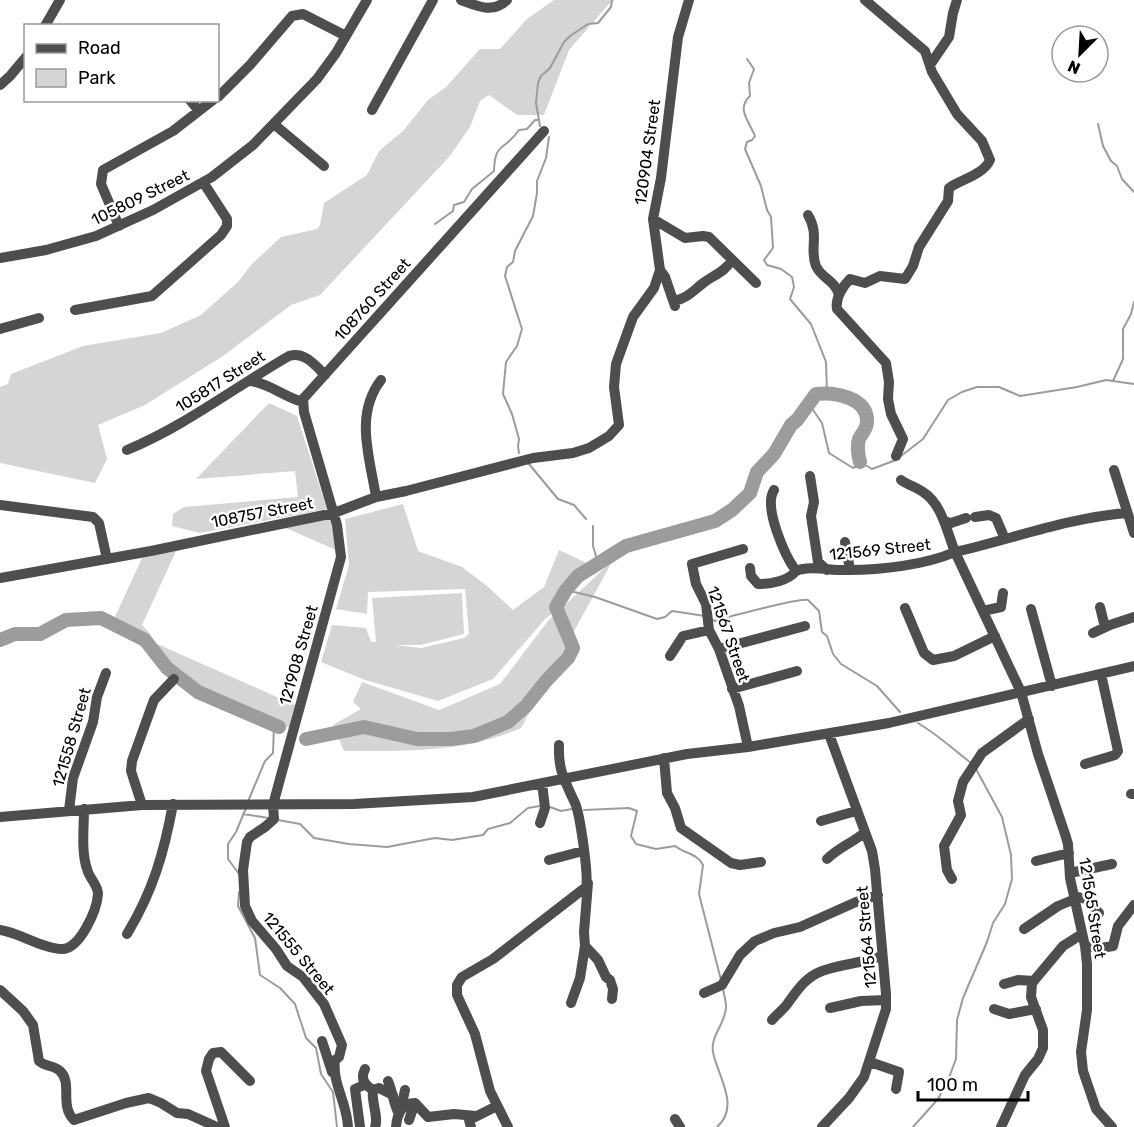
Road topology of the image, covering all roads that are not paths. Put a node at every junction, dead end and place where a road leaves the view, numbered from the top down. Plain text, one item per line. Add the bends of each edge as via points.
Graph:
1 (367, 0) edge
2 (433, 0) edge
3 (461, 0) edge
4 (507, 0) edge
5 (689, 0) edge
6 (865, 0) edge
7 (957, 0) edge
8 (56, 1) edge
9 (46, 24) edge
10 (346, 36) junction
11 (24, 59) edge
12 (930, 64) junction
13 (0, 85) edge
14 (219, 96) edge
15 (191, 102) edge
16 (211, 102) edge
17 (372, 110) dead end
18 (200, 111) junction
19 (275, 125) junction
20 (544, 131) dead end
21 (324, 166) dead end
22 (203, 182) junction
23 (808, 215) dead end
24 (653, 219) junction
25 (119, 226) junction
26 (0, 258) edge
27 (732, 261) junction
28 (660, 270) junction
29 (756, 283) dead end
30 (839, 296) junction
31 (75, 310) dead end
32 (39, 318) dead end
33 (0, 329) edge
34 (324, 375) junction
35 (381, 380) dead end
36 (250, 381) junction
37 (303, 402) junction
38 (127, 450) dead end
39 (896, 456) dead end
40 (1114, 470) dead end
41 (810, 476) dead end
42 (902, 480) dead end
43 (774, 490) dead end
44 (376, 497) junction
45 (0, 505) edge
46 (1128, 510) edge
47 (333, 513) junction
48 (944, 521) junction
49 (1134, 533) edge
50 (1005, 539) junction
51 (846, 542) dead end
52 (743, 549) dead end
53 (955, 552) junction
54 (107, 559) junction
55 (750, 568) dead end
56 (827, 570) junction
57 (850, 570) junction
58 (796, 571) junction
59 (0, 578) edge
60 (1003, 593) dead end
61 (1100, 607) dead end
62 (905, 608) dead end
63 (1031, 609) dead end
64 (983, 611) junction
65 (1134, 618) edge
66 (805, 626) dead end
67 (1105, 627) junction
68 (709, 630) junction
69 (1093, 633) dead end
70 (995, 636) junction
71 (719, 649) junction
72 (669, 656) dead end
73 (1134, 666) edge
74 (797, 671) dead end
75 (106, 673) dead end
76 (1101, 674) junction
77 (174, 679) dead end
78 (1052, 686) junction
79 (732, 688) junction
80 (1021, 693) junction
81 (1029, 719) junction
82 (829, 734) junction
83 (559, 745) dead end
84 (748, 747) junction
85 (663, 759) junction
86 (1085, 764) dead end
87 (562, 779) junction
88 (542, 783) junction
89 (173, 804) junction
90 (142, 805) junction
91 (270, 805) junction
92 (84, 809) junction
93 (69, 810) junction
94 (856, 811) junction
95 (0, 817) edge
96 (821, 821) dead end
97 (540, 822) dead end
98 (864, 833) junction
99 (583, 851) junction
100 (1069, 853) junction
101 (827, 859) dead end
102 (549, 860) dead end
103 (1036, 861) dead end
104 (761, 862) dead end
105 (1112, 864) dead end
106 (1070, 873) junction
107 (588, 879) junction
108 (952, 879) dead end
109 (878, 895) junction
110 (1074, 898) junction
111 (1134, 906) edge
112 (1099, 913) dead end
113 (1024, 929) dead end
114 (0, 930) edge
115 (127, 934) dead end
116 (1082, 934) junction
117 (585, 946) junction
118 (1085, 946) junction
119 (882, 956) junction
120 (1034, 981) junction
121 (1004, 984) dead end
122 (0, 990) edge
123 (704, 993) dead end
124 (612, 999) dead end
125 (886, 1000) junction
126 (571, 1003) dead end
127 (830, 1008) dead end
128 (994, 1009) dead end
129 (1036, 1009) junction
130 (772, 1020) dead end
131 (322, 1041) dead end
132 (870, 1062) junction
133 (365, 1069) dead end
134 (250, 1081) dead end
135 (335, 1081) junction
136 (388, 1081) dead end
137 (369, 1087) junction
138 (896, 1089) dead end
139 (405, 1090) dead end
140 (393, 1095) junction
141 (415, 1102) junction
142 (497, 1106) junction
143 (400, 1111) junction
144 (476, 1116) junction
145 (434, 1121) edge
146 (407, 1125) edge
147 (217, 1127) edge
148 (225, 1127) edge
149 (348, 1127) edge
150 (360, 1127) edge
151 (375, 1127) edge
152 (396, 1127) edge
153 (471, 1127) edge
154 (508, 1127) edge
155 (822, 1127) edge
156 (1001, 1127) edge
157 (1112, 1127) edge

1 - 10 street, 105809 Street
2 - 17 street
3 - 4 street via 492,8
5 - 24 street, 120904 Street via 678,37
6 - 12 street via 921,46
7 - 12 street via 949,37
8 - 9 street
10 - 14 street via 303,14 291,16
10 - 19 street, 105809 Street via 317,79
11 - 13 street
12 - 30 street via 957,114 982,141 990,160 987,166 949,188 948,201 917,249 905,279 880,276 865,283 850,279
15 - 18 street
16 - 18 street
18 - 25 street via 152,144 103,170 101,184
19 - 21 street
19 - 22 street, 105809 Street
20 - 34 street, 108760 Street
22 - 25 street, 105809 Street
22 - 31 street via 227,219 221,234 152,296
23 - 30 street via 816,238 816,266 836,287
24 - 27 street via 685,238 709,237
24 - 28 street, 120904 Street
25 - 26 street, 105809 Street via 46,250
27 - 28 street, 120904 Street via 722,273 675,304
27 - 29 street
28 - 44 street, 108757 Street via 654,288 633,317 616,364 614,387 619,425 614,432 573,453 538,456
30 - 39 street via 837,309 886,363 891,414 903,439
32 - 33 street
34 - 36 street, 105817 Street via 313,362 294,354
34 - 37 street, 108760 Street
35 - 44 street via 367,408 365,439
36 - 37 street
36 - 38 street, 105817 Street via 164,433
37 - 47 street
40 - 46 street
41 - 56 street via 818,562
42 - 48 street via 929,497
43 - 58 street via 770,505 783,549
44 - 47 street, 108757 Street
45 - 54 street via 93,517 99,523
46 - 49 street
46 - 50 street
47 - 54 street, 108757 Street
47 - 91 street, 121908 Street via 341,550 339,567
48 - 50 street via 951,523 989,514 996,518
48 - 53 street
50 - 53 street
51 - 57 street
52 - 68 street, 121567 Street via 692,564 706,604
53 - 57 street, 121569 Street via 921,562
53 - 64 street, 121569 Street
54 - 59 street, 108757 Street
55 - 58 street via 758,584 786,579
56 - 57 street, 121569 Street
56 - 58 street, 121569 Street
60 - 64 street via 1001,607
61 - 67 street
62 - 70 street via 924,653 933,660 954,656
63 - 78 street
64 - 70 street, 121569 Street
65 - 67 street
66 - 71 street
67 - 69 street
68 - 71 street, 121567 Street
68 - 72 street via 683,636
70 - 80 street, 121569 Street
71 - 79 street, 121567 Street
73 - 76 street
74 - 79 street
75 - 93 street, 121558 Street via 74,778
76 - 78 street
76 - 86 street via 1118,751
77 - 90 street via 154,700 132,760 131,771
78 - 80 street
79 - 84 street, 121567 Street
80 - 81 street, 121565 Street
80 - 82 street
81 - 100 street, 121565 Street
81 - 108 street via 986,749 966,776 959,793 961,815 946,841 945,860
82 - 84 street
82 - 94 street, 121564 Street
83 - 87 street
84 - 85 street
85 - 87 street
85 - 104 street via 667,793 681,828 731,863
87 - 88 street
87 - 99 street via 578,811
88 - 91 street via 440,800
88 - 97 street via 545,808
89 - 90 street
89 - 91 street
89 - 115 street via 153,883
90 - 92 street
91 - 135 street, 121555 Street via 274,819 247,842 243,870 245,906 286,966 303,977 324,1004 342,1045 335,1060
92 - 93 street
92 - 114 street via 87,869 98,891 95,911 85,930 73,946 62,949
93 - 95 street
94 - 96 street
94 - 98 street, 121564 Street
98 - 101 street
98 - 109 street, 121564 Street via 875,868
99 - 102 street
99 - 107 street
100 - 103 street
100 - 106 street, 121565 Street
105 - 106 street
106 - 110 street, 121565 Street
107 - 117 street
107 - 142 street via 579,895 493,959 462,977 457,985 457,995 472,1026
109 - 119 street, 121564 Street
109 - 123 street via 755,941 722,985
110 - 112 street via 1086,899
110 - 113 street
110 - 116 street, 121565 Street
111 - 118 street via 1118,926 1113,946
116 - 118 street, 121565 Street
116 - 120 street via 1063,946
117 - 124 street via 610,980
117 - 126 street
118 - 157 street, 121565 Street via 1083,1071 1096,1109
119 - 125 street, 121564 Street
119 - 130 street via 812,976
120 - 121 street
120 - 129 street via 1030,989
122 - 147 street via 33,1025 39,1061 58,1069 66,1081 65,1103 74,1120 149,1098
125 - 127 street
125 - 132 street, 121564 Street
128 - 129 street via 1004,1018
129 - 156 street via 1044,1038 1041,1055 1025,1075
131 - 135 street
132 - 138 street via 899,1072
132 - 155 street, 121564 Street via 859,1086
133 - 137 street via 363,1076
134 - 148 street via 221,1053 213,1053 208,1059 206,1071
135 - 149 street via 345,1102
136 - 140 street
137 - 140 street
137 - 150 street via 355,1089
137 - 151 street
139 - 143 street
140 - 143 street via 394,1105
141 - 143 street
141 - 145 street
141 - 146 street
142 - 144 street
142 - 154 street
143 - 152 street
144 - 145 street via 454,1113
144 - 153 street via 469,1120

